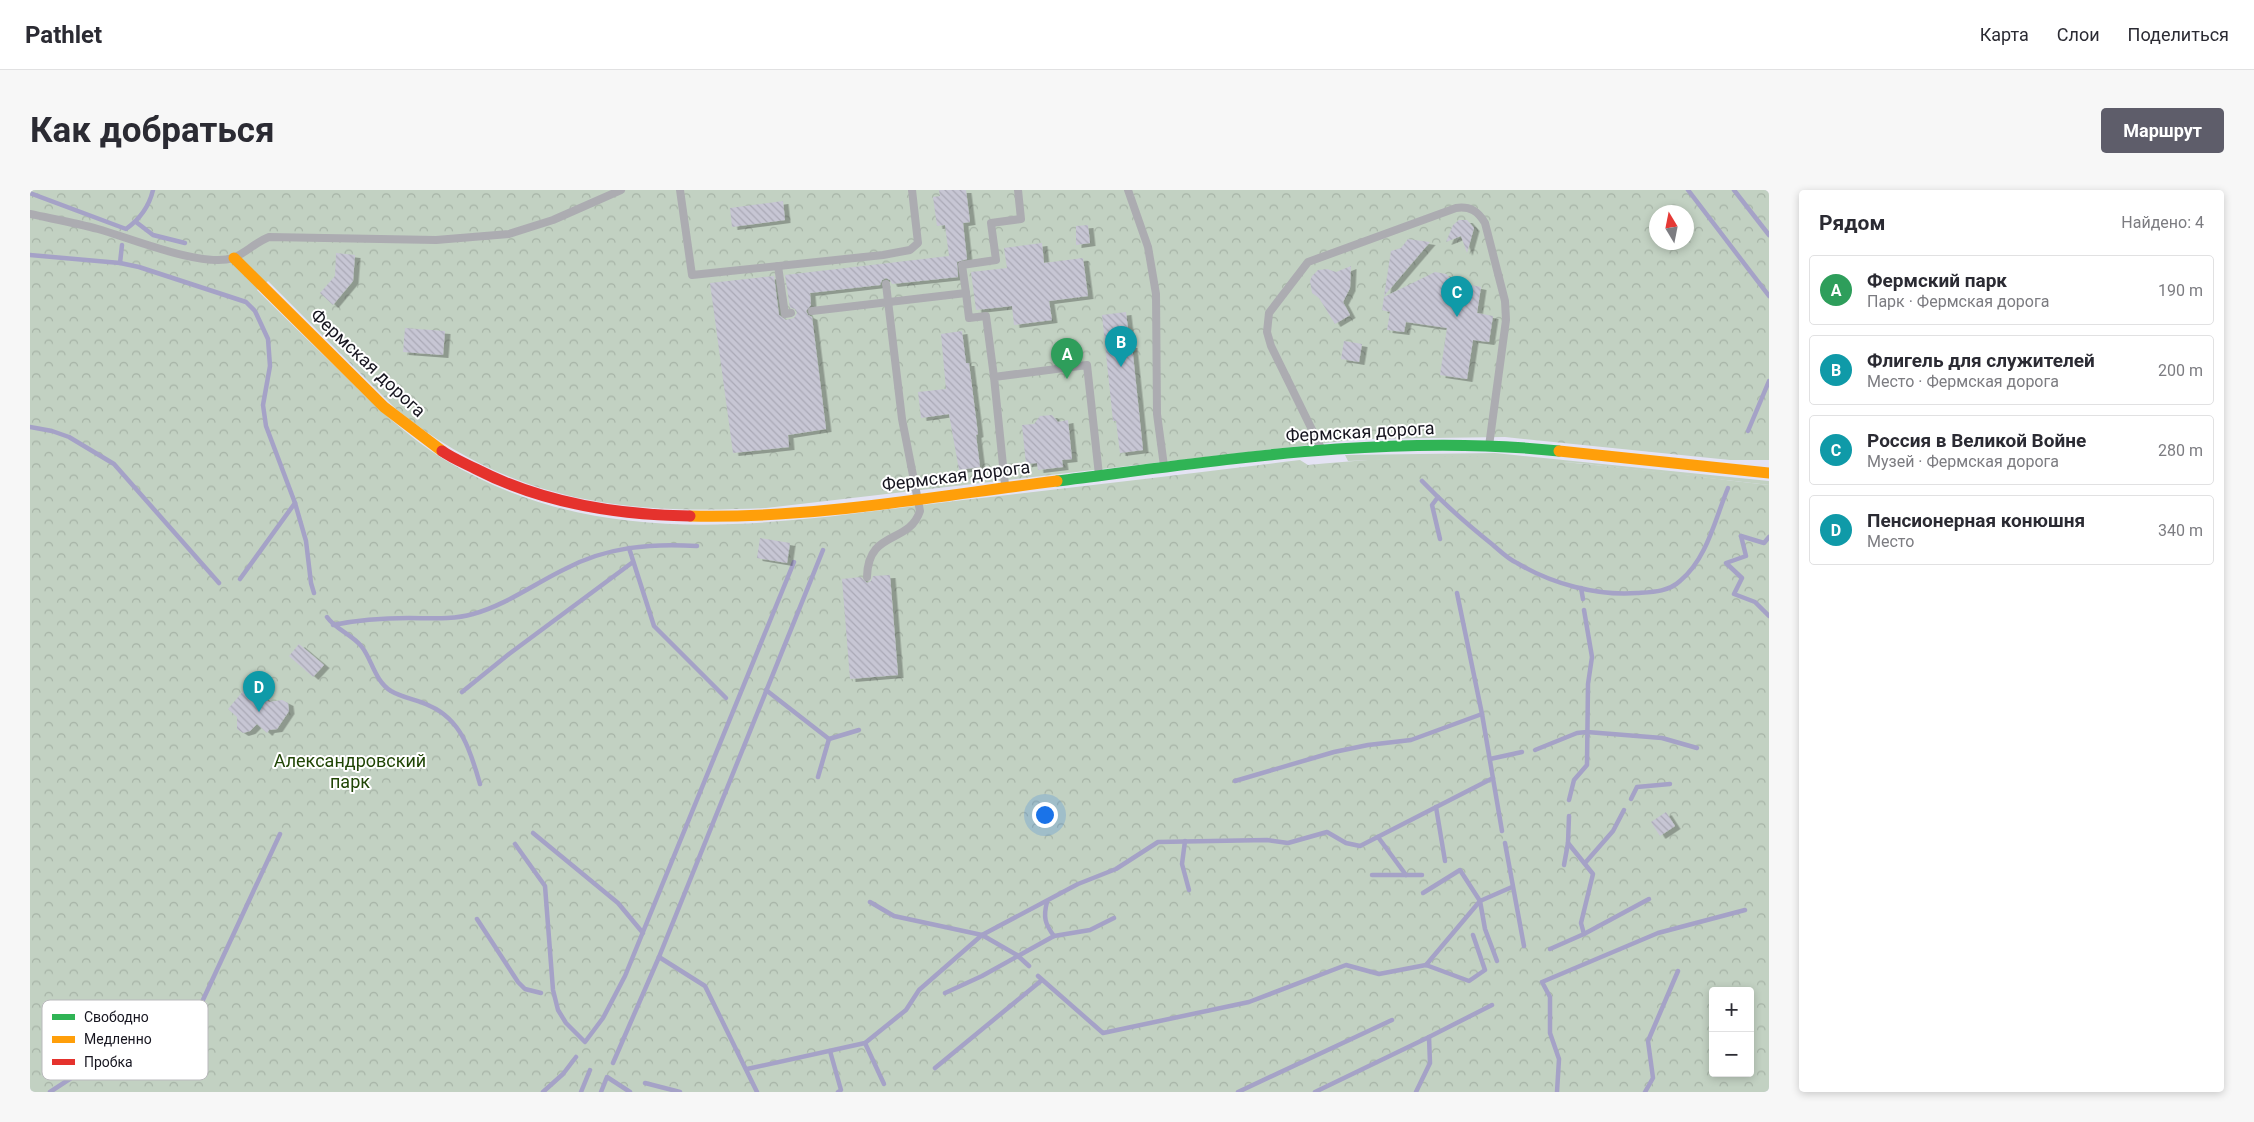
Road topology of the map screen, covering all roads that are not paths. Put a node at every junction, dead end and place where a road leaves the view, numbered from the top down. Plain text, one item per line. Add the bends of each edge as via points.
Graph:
1 (621, 190) edge
2 (680, 190) edge
3 (912, 190) edge
4 (1018, 190) edge
5 (1128, 190) edge
6 (30, 214) edge
7 (883, 255) junction
8 (234, 258) junction
9 (884, 264) dead end
10 (778, 266) junction
11 (886, 284) dead end
12 (966, 293) junction
13 (888, 303) junction
14 (812, 311) dead end
15 (791, 314) dead end
16 (994, 376) junction
17 (1489, 446) junction
18 (1322, 450) junction
19 (1164, 467) junction
20 (1769, 473) edge
21 (1099, 476) junction
22 (1006, 488) junction
23 (918, 498) junction
24 (867, 577) dead end

1 - 8 lane via 553,220 509,234 436,240 270,237
2 - 10 lane via 692,275
3 - 7 lane via 918,243 910,250
4 - 12 lane via 1021,219 991,223 996,260 962,265
5 - 19 lane via 1148,247 1156,294 1156,395
6 - 8 lane via 99,229 180,254
7 - 9 lane
7 - 10 lane
8 - 23 street, Фермская дорога via 397,419 466,464 533,494 596,509 684,518 767,516
10 - 15 lane via 784,314
11 - 13 lane
12 - 13 lane
12 - 16 lane via 969,318 986,316
13 - 14 lane
13 - 23 lane via 902,419
16 - 21 lane via 1087,365
16 - 22 lane
17 - 18 street, Фермская дорога via 1402,445
17 - 18 lane via 1506,310 1484,223 1477,212 1464,207 1308,262 1269,313 1267,332 1271,346
17 - 20 street, Фермская дорога via 1571,451
18 - 19 street, Фермская дорога
19 - 21 street, Фермская дорога
21 - 22 street, Фермская дорога
22 - 23 street, Фермская дорога
23 - 24 lane via 918,519 872,552 868,559

